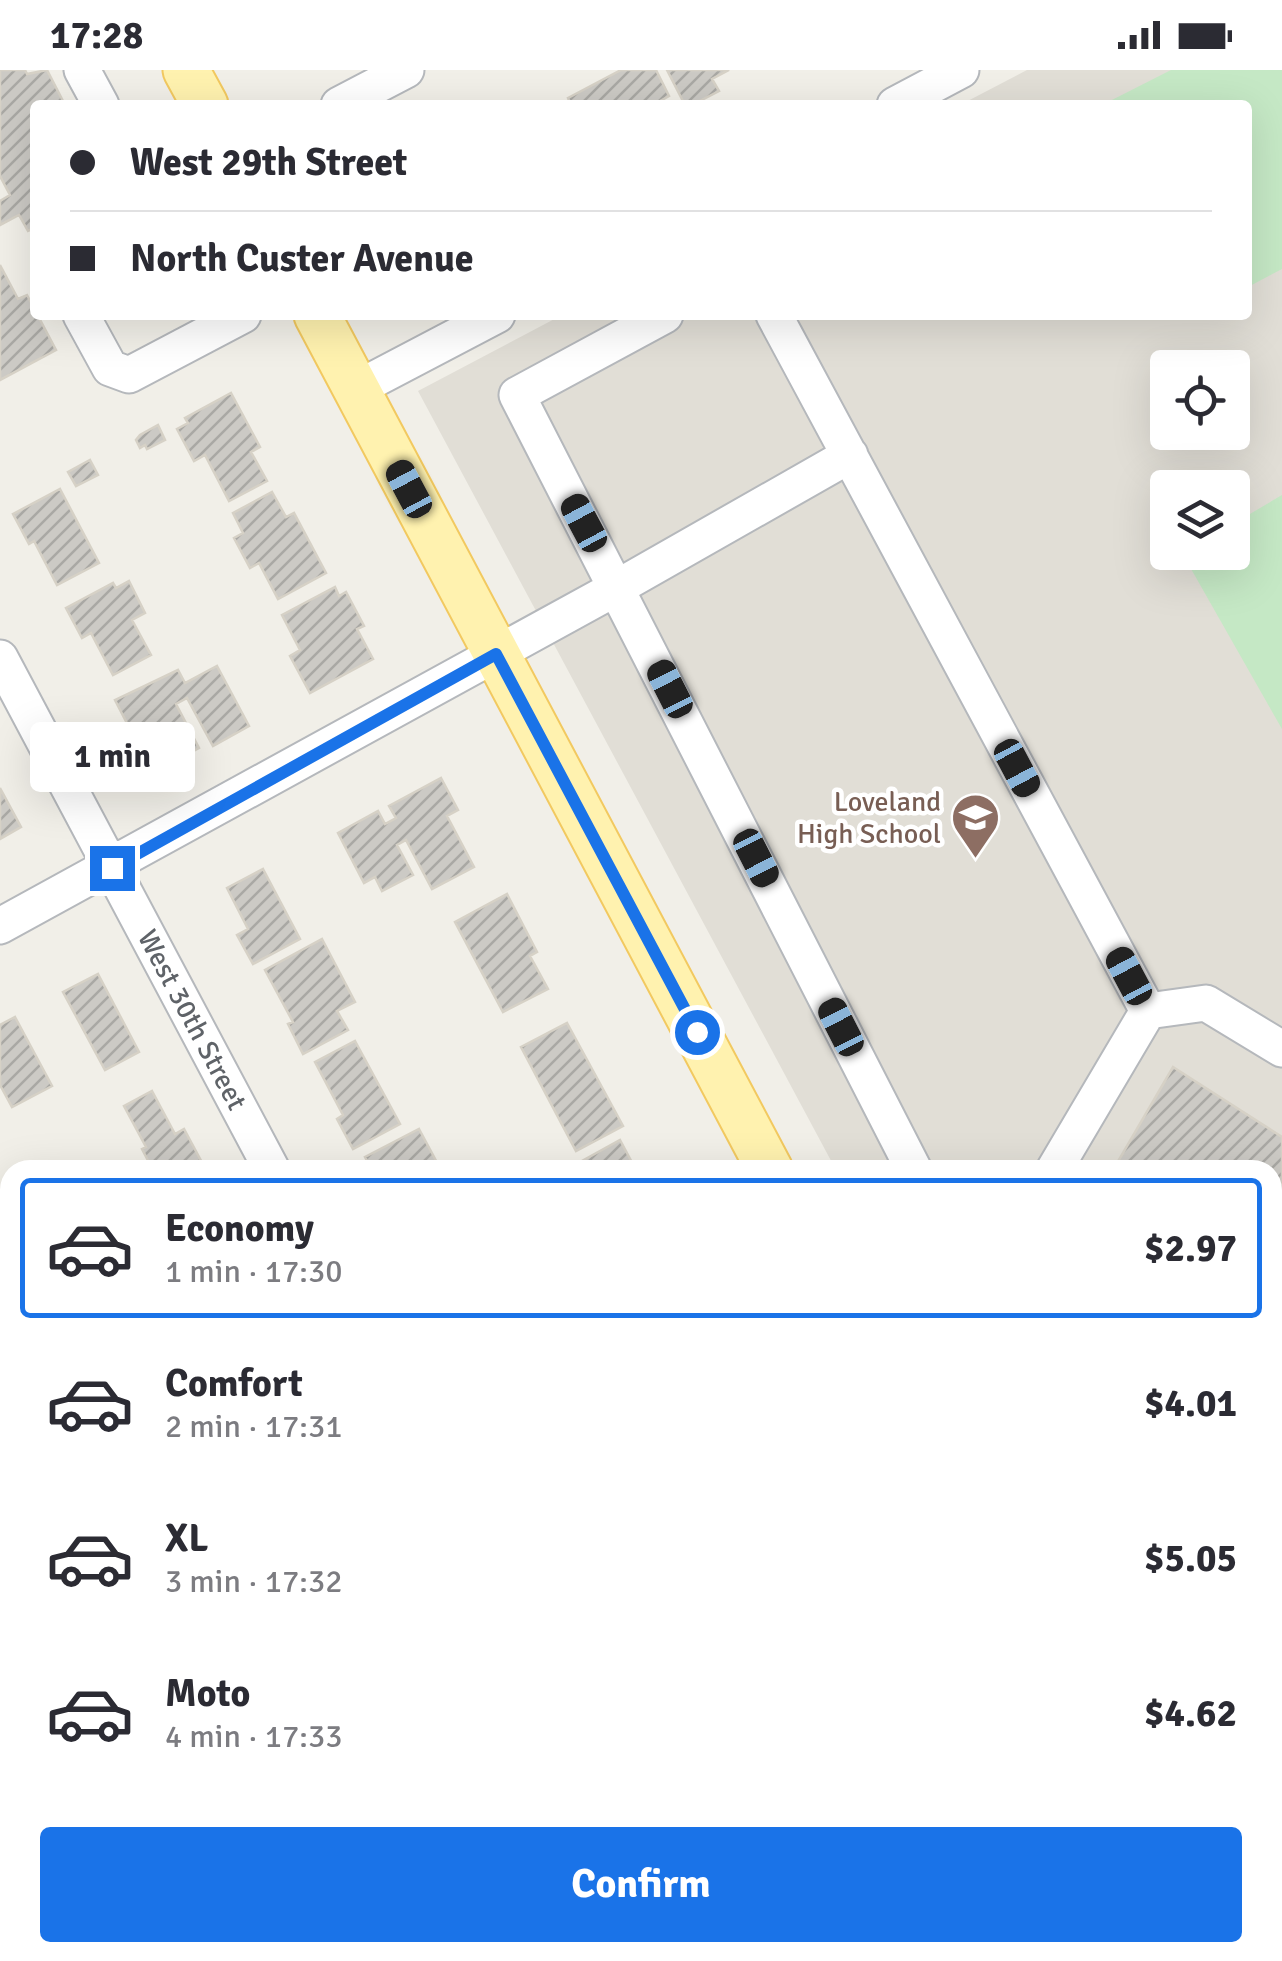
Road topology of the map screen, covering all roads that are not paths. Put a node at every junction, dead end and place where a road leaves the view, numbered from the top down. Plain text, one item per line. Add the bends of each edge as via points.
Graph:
1 (82, 70) edge
2 (186, 70) edge
3 (406, 70) edge
4 (961, 70) edge
5 (99, 100) edge
6 (202, 100) edge
7 (349, 100) edge
8 (904, 100) edge
9 (84, 320) edge
10 (234, 320) edge
11 (320, 320) edge
12 (487, 320) edge
13 (656, 320) edge
14 (777, 320) edge
15 (356, 389) junction
16 (850, 455) junction
17 (618, 588) junction
18 (496, 654) junction
19 (0, 658) edge
20 (112, 868) junction
21 (0, 926) edge
22 (1148, 1011) junction
23 (1282, 1049) edge
24 (267, 1160) edge
25 (765, 1160) edge
26 (909, 1160) edge
27 (1060, 1160) edge

1 - 5 street
2 - 6 main road
3 - 7 street
4 - 8 street
9 - 10 street via 110,368 129,375
11 - 15 main road
12 - 15 street
13 - 17 street via 517,395
14 - 16 street
15 - 18 main road
16 - 17 street
16 - 22 street
17 - 18 street
17 - 26 street
18 - 20 street
18 - 25 main road
19 - 20 street, West 30th Street
20 - 21 street
20 - 24 street, West 30th Street
22 - 23 street via 1206,1003
22 - 27 street

